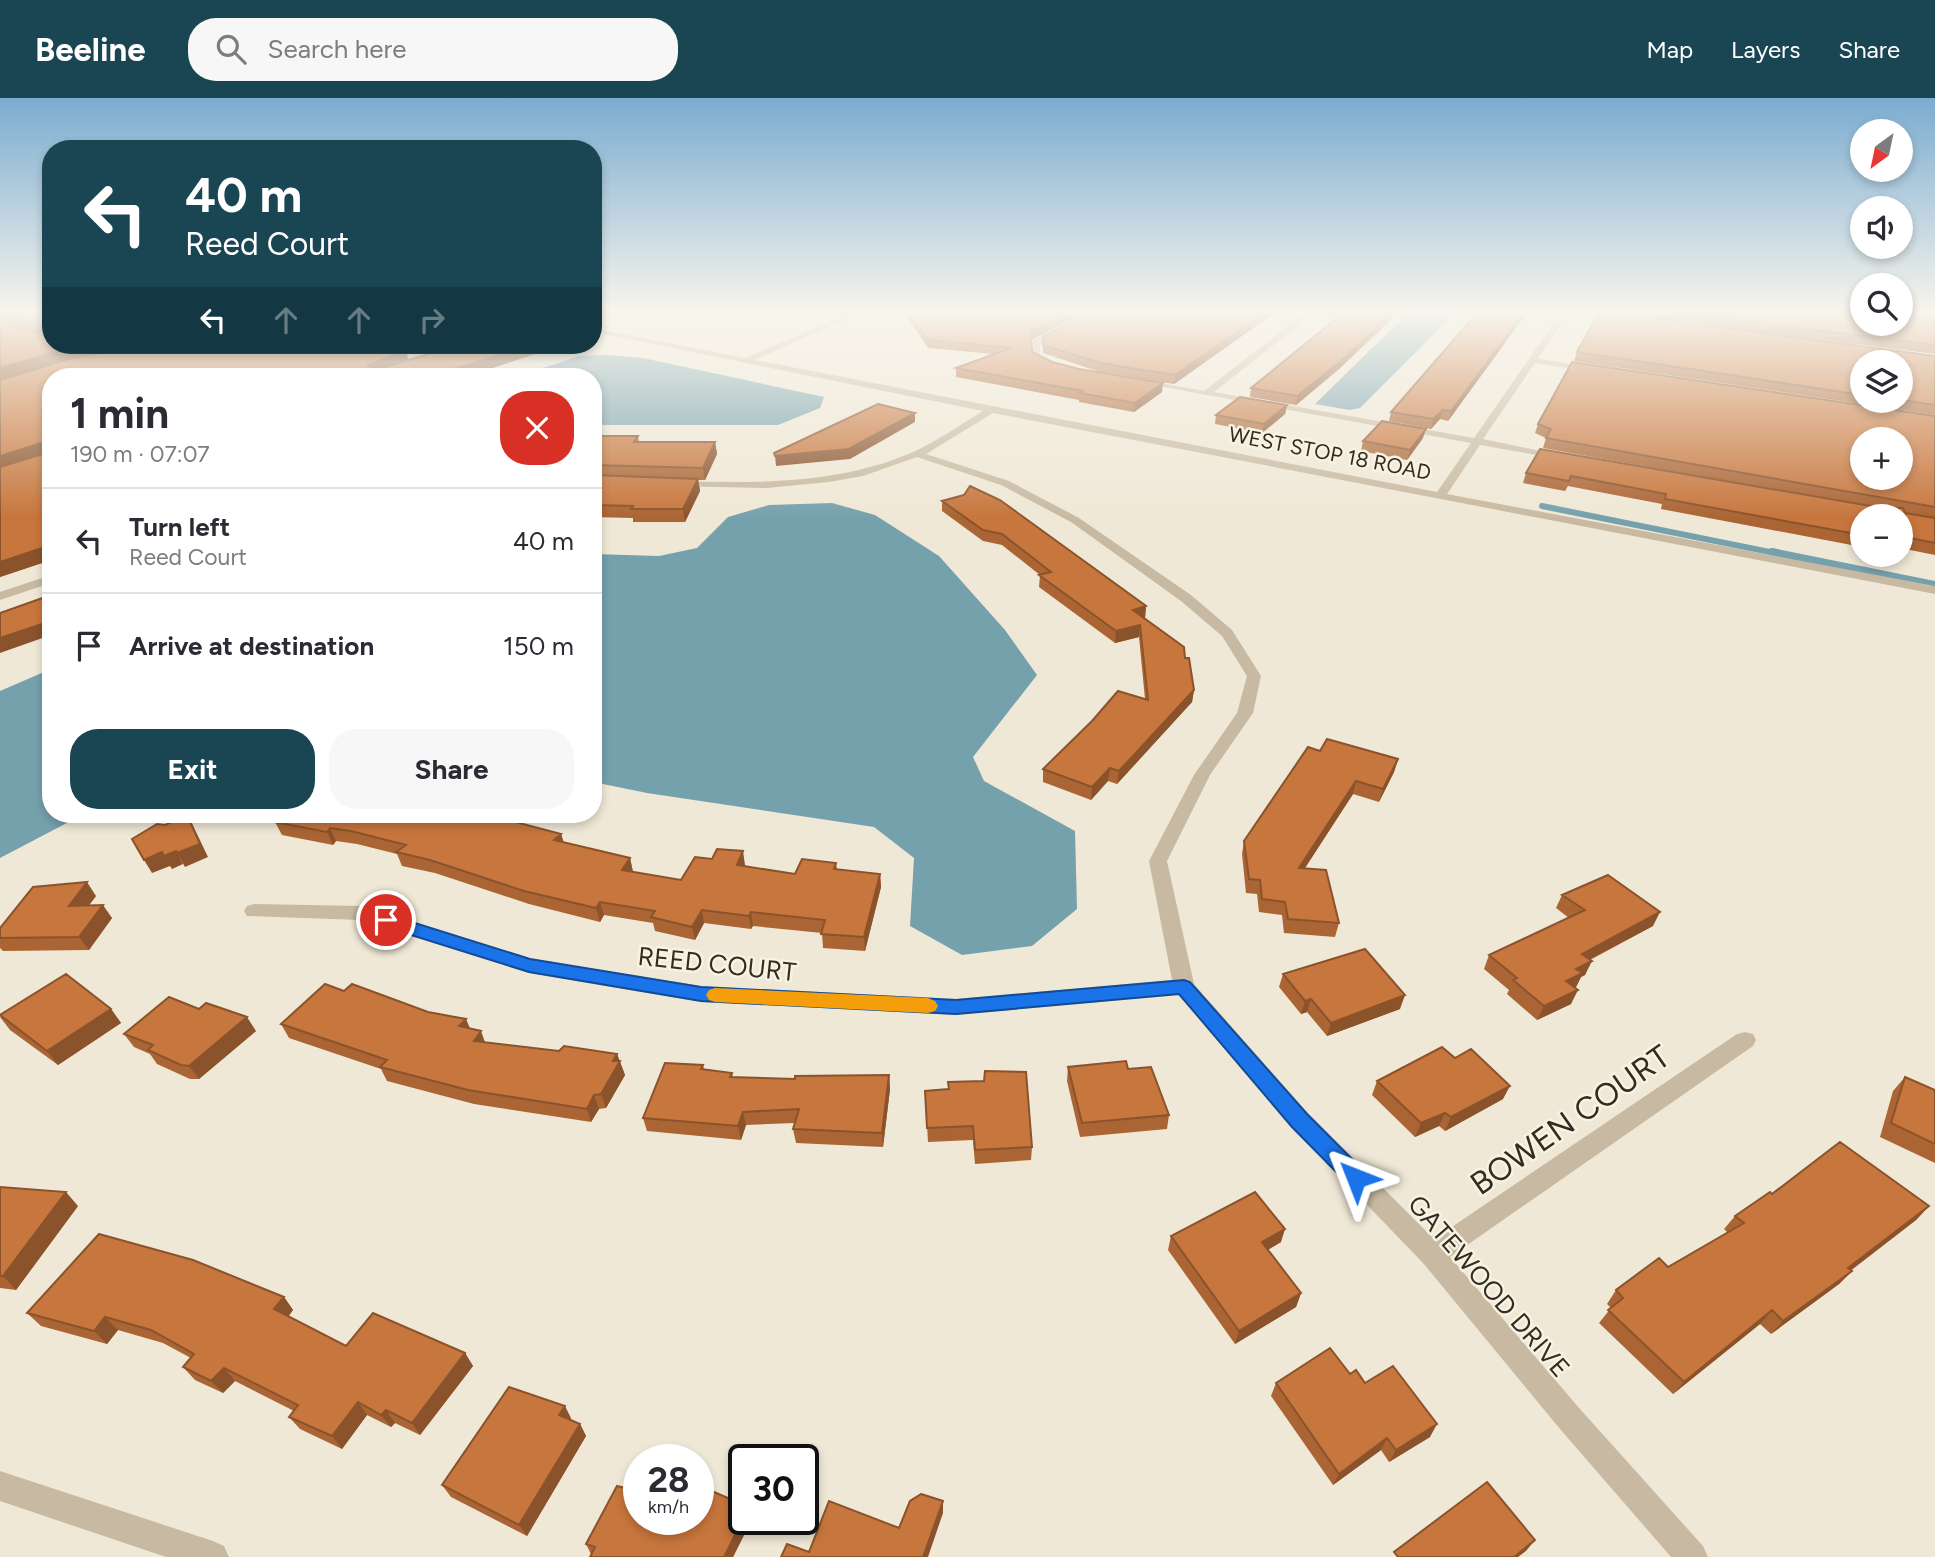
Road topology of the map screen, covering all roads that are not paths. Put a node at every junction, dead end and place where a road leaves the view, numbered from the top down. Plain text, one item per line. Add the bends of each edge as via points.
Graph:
1 (851, 382) edge
2 (1139, 382) edge
3 (1221, 382) edge
4 (1517, 382) edge
5 (1207, 393) junction
6 (991, 410) junction
7 (1477, 441) junction
8 (917, 454) junction
9 (1572, 458) edge
10 (659, 483) edge
11 (1441, 494) junction
12 (42, 582) edge
13 (1935, 590) edge
14 (0, 596) edge
15 (254, 911) dead end
16 (1184, 987) junction
17 (1745, 1040) dead end
18 (1432, 1255) junction
19 (0, 1486) edge
20 (207, 1556) edge
21 (1692, 1557) edge

1 - 6 street, WEST STOP 18 ROAD
2 - 5 street
3 - 5 street
4 - 7 street
5 - 7 street
6 - 8 street
6 - 11 street, WEST STOP 18 ROAD
7 - 9 street
7 - 11 street
8 - 10 street via 856,475 781,484
8 - 16 street, GATEWOOD DRIVE via 1005,483 1075,520 1227,633 1254,676 1245,713 1202,775 1158,861
11 - 13 street, WEST STOP 18 ROAD
12 - 14 street
15 - 16 street, REED COURT via 362,913 529,966 701,994 956,1007
16 - 18 street, GATEWOOD DRIVE via 1300,1120
17 - 18 street, BOWEN COURT
18 - 21 street, GATEWOOD DRIVE
19 - 20 street

